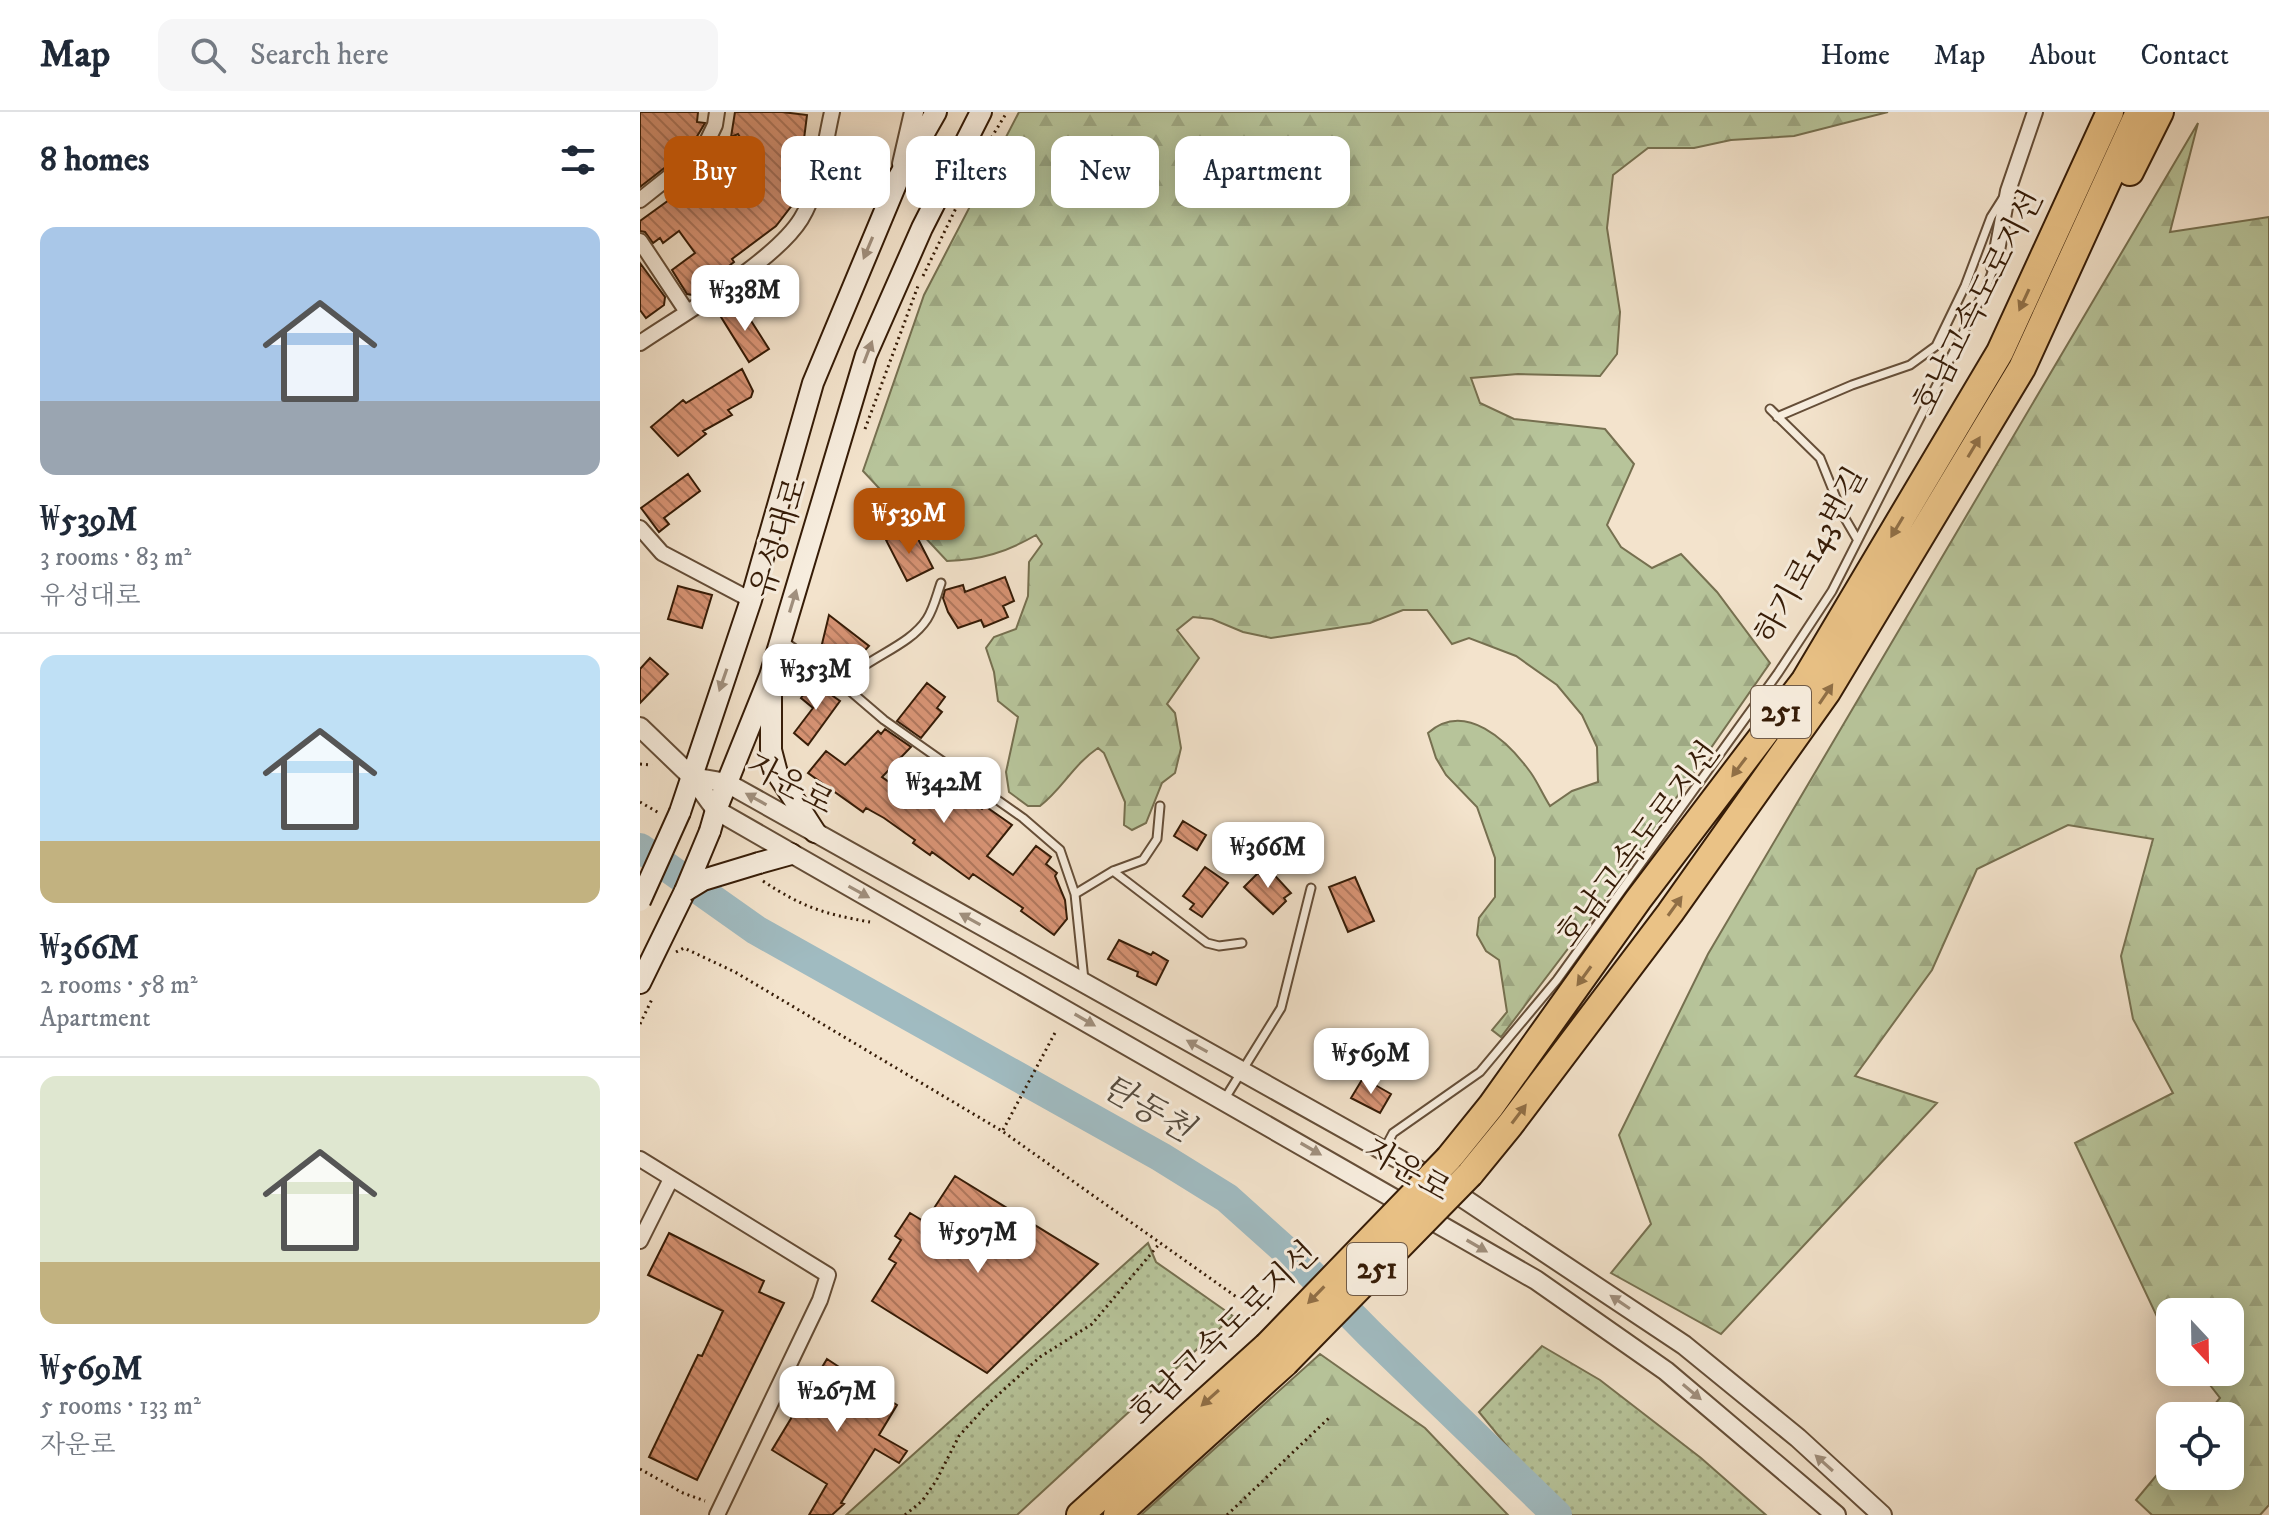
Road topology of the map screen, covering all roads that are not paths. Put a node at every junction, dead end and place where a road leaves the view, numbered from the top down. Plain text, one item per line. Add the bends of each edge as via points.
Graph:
1 (717, 112) edge
2 (832, 112) edge
3 (914, 112) edge
4 (936, 112) edge
5 (2035, 112) edge
6 (2092, 112) edge
7 (2110, 112) edge
8 (2139, 112) edge
9 (2160, 112) edge
10 (974, 118) edge
11 (899, 177) junction
12 (2008, 191) junction
13 (640, 200) edge
14 (2056, 229) junction
15 (640, 241) edge
16 (1994, 267) joint
17 (687, 312) junction
18 (640, 343) edge
19 (2022, 368) junction
20 (1770, 409) dead end
21 (1777, 417) junction
22 (640, 528) edge
23 (1857, 539) junction
24 (941, 583) dead end
25 (751, 600) junction
26 (781, 639) junction
27 (770, 676) junction
28 (842, 684) junction
29 (640, 727) edge
30 (692, 777) junction
31 (727, 783) junction
32 (1160, 806) dead end
33 (716, 810) junction
34 (815, 832) junction
35 (791, 854) junction
36 (1113, 871) junction
37 (1311, 888) dead end
38 (685, 891) junction
39 (1075, 894) junction
40 (640, 901) edge
41 (1242, 943) dead end
42 (640, 983) edge
43 (1084, 983) junction
44 (1243, 1072) junction
45 (1224, 1100) junction
46 (1384, 1150) junction
47 (640, 1159) edge
48 (671, 1179) junction
49 (640, 1241) edge
50 (1276, 1355) junction
51 (717, 1515) edge
52 (1080, 1515) edge
53 (1117, 1515) edge
54 (1836, 1515) edge
55 (1882, 1515) edge

1 - 13 street via 703,150
2 - 17 street via 814,191 800,220 772,251
3 - 11 street
4 - 11 main road, 유성대로
5 - 12 street, 하기로143번길
6 - 14 highway via 2069,172
7 - 14 highway, 호남고속도로지선 / 251
8 - 19 highway, 호남고속도로지선 / 251
9 - 19 highway via 2072,293
26 -> 10 main road, 유성대로 via 866,355
11 -> 25 main road, 유성대로 via 813,383
12 - 16 street, 하기로143번길
12 - 21 lane via 1991,217 1936,346 1910,365
14 -> 50 highway, 호남고속도로지선 / 251, bridge via 2000,352 1805,680 1491,1106
15 - 17 street
16 - 23 lane, 하기로143번길
17 - 18 street
50 -> 19 highway, 호남고속도로지선 / 251, bridge via 1470,1174 1510,1125 1827,692
20 - 21 lane
21 - 23 lane via 1820,458
22 - 25 street via 662,553
23 - 46 lane, 하기로143번길 via 1832,591 1778,673 1557,980 1480,1072 1393,1133
24 - 28 lane via 929,617 916,633 855,670
25 -> 30 main road, 유성대로
26 - 27 main road, 유성대로
26 - 28 lane
27 - 31 main road, 유성대로
27 - 34 main road via 771,750 777,773
28 - 39 lane via 1060,850
29 - 30 street
30 - 31 street, 자운로
30 - 33 street, 자운로
30 - 40 main road, 유성대로, bridge
31 - 33 main road, 유성대로
34 -> 31 street, 자운로
32 - 36 lane via 1157,839 1143,860
33 - 35 street, 자운로
33 - 38 main road, 유성대로, bridge
43 -> 34 street, 자운로
35 - 38 main road, bridge via 703,880
35 -> 45 street, 자운로
36 - 39 lane
36 - 41 lane via 1207,943
37 - 44 lane via 1281,1008
38 - 42 main road, 유성대로
39 - 43 lane
44 -> 43 street, 자운로
44 - 45 lane
44 - 46 street, 자운로
45 -> 54 street, 자운로 via 1536,1280 1666,1371
55 -> 46 street, 자운로 via 1684,1345
47 - 48 street
48 - 49 street
48 - 51 street via 828,1275
50 -> 52 highway, 호남고속도로지선 / 251
50 - 53 highway, 호남고속도로지선 / 251

